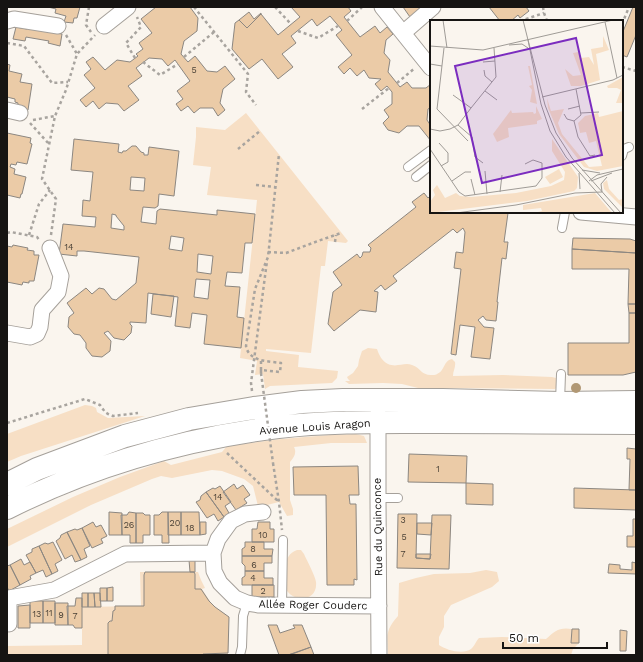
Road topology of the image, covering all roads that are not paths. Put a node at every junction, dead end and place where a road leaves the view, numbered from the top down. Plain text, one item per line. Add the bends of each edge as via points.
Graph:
1 (382, 7) edge
2 (433, 7) edge
3 (132, 10) edge
4 (7, 21) edge
5 (58, 26) road end
6 (99, 31) road end
7 (403, 33) junction
8 (430, 67) edge
9 (630, 147) dead end
10 (430, 151) edge
11 (623, 152) edge
12 (430, 166) edge
13 (408, 167) dead end
14 (416, 177) dead end
15 (566, 213) edge
16 (596, 213) edge
17 (626, 215) edge
18 (562, 228) dead end
19 (50, 248) road end
20 (7, 333) edge
21 (560, 374) dead end
22 (378, 400) junction
23 (636, 402) edge
24 (560, 403) junction
25 (378, 422) junction
26 (636, 423) edge
27 (7, 484) edge
28 (378, 498) junction
29 (398, 498) dead end
30 (7, 508) edge
31 (263, 512) dead end
32 (283, 540) road end
33 (213, 553) junction
34 (247, 603) junction
35 (282, 606) junction
36 (379, 606) junction
37 (9, 624) dead end
38 (240, 655) edge
39 (379, 655) edge

1 - 7 street
2 - 7 street
3 - 6 street
4 - 5 street via 14,19
7 - 8 street
9 - 11 lane via 624,149
10 - 13 lane
12 - 14 lane
15 - 18 lane
16 - 17 street
19 - 20 street via 61,276 58,292 42,310 37,334 30,337
21 - 24 lane
22 - 24 main road
22 - 25 street, Rue du Quinconce
22 - 27 main road via 289,404 190,419 126,436 37,469
23 - 24 main road
25 - 26 main road, Avenue Louis Aragon
25 - 28 street, Rue du Quinconce
25 - 30 main road, Avenue Louis Aragon via 279,427 170,447 118,462
28 - 29 lane
28 - 36 street, Rue du Quinconce
31 - 33 street, Allée Roger Couderc via 245,514 231,521 218,539
32 - 35 lane
33 - 34 street, Allée Roger Couderc via 214,571 220,583 235,598
33 - 37 street via 125,554 54,590 9,598
34 - 35 street, Allée Roger Couderc
34 - 38 lane, Allée Roger Couderc via 243,616
35 - 36 street, Allée Roger Couderc
36 - 39 street, Rue du Quinconce

